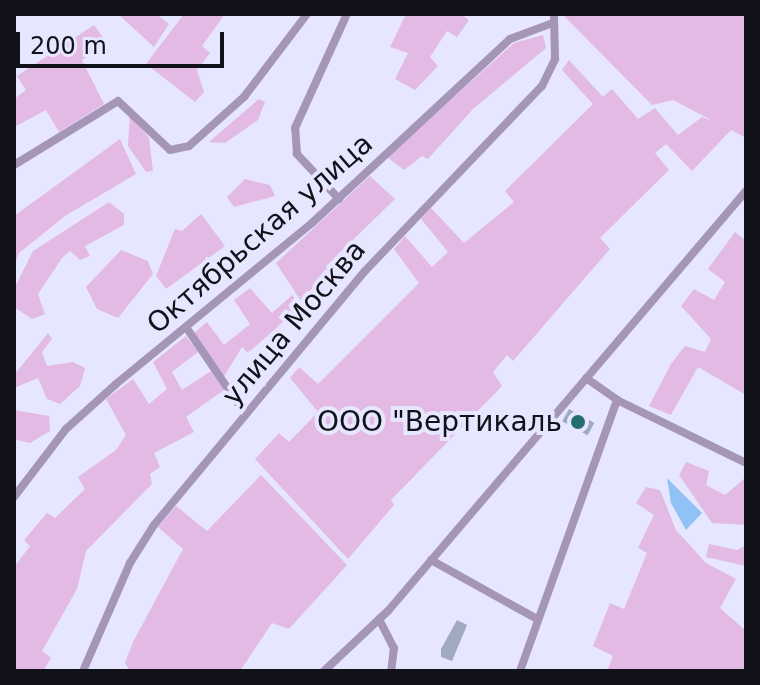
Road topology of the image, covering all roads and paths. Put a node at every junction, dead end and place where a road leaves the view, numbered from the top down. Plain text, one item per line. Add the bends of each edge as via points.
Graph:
1 (307, 14) edge
2 (347, 14) edge
3 (554, 14) edge
4 (550, 24) junction
5 (14, 165) edge
6 (746, 191) edge
7 (339, 199) junction
8 (188, 330) junction
9 (586, 378) junction
10 (617, 400) junction
11 (245, 414) junction
12 (746, 463) edge
13 (14, 497) edge
14 (431, 560) junction
15 (379, 619) junction
16 (537, 619) junction
17 (83, 671) edge
18 (324, 671) edge
19 (391, 671) edge
20 (520, 671) edge

1 - 5 street via 244,97 189,146 170,150 118,101
2 - 7 street via 295,128 297,154
3 - 4 street
4 - 7 street, Октябрьская улица via 510,39
4 - 11 street, улица Москва via 555,59 542,86 425,203
6 - 9 street
7 - 8 street, Октябрьская улица
8 - 11 street
8 - 13 street, Октябрьская улица via 66,429
9 - 10 street
9 - 14 street
10 - 12 street
10 - 16 street
11 - 17 street, улица Москва via 141,543
14 - 15 street
14 - 16 street
15 - 18 street
15 - 19 street via 394,648
16 - 20 street

